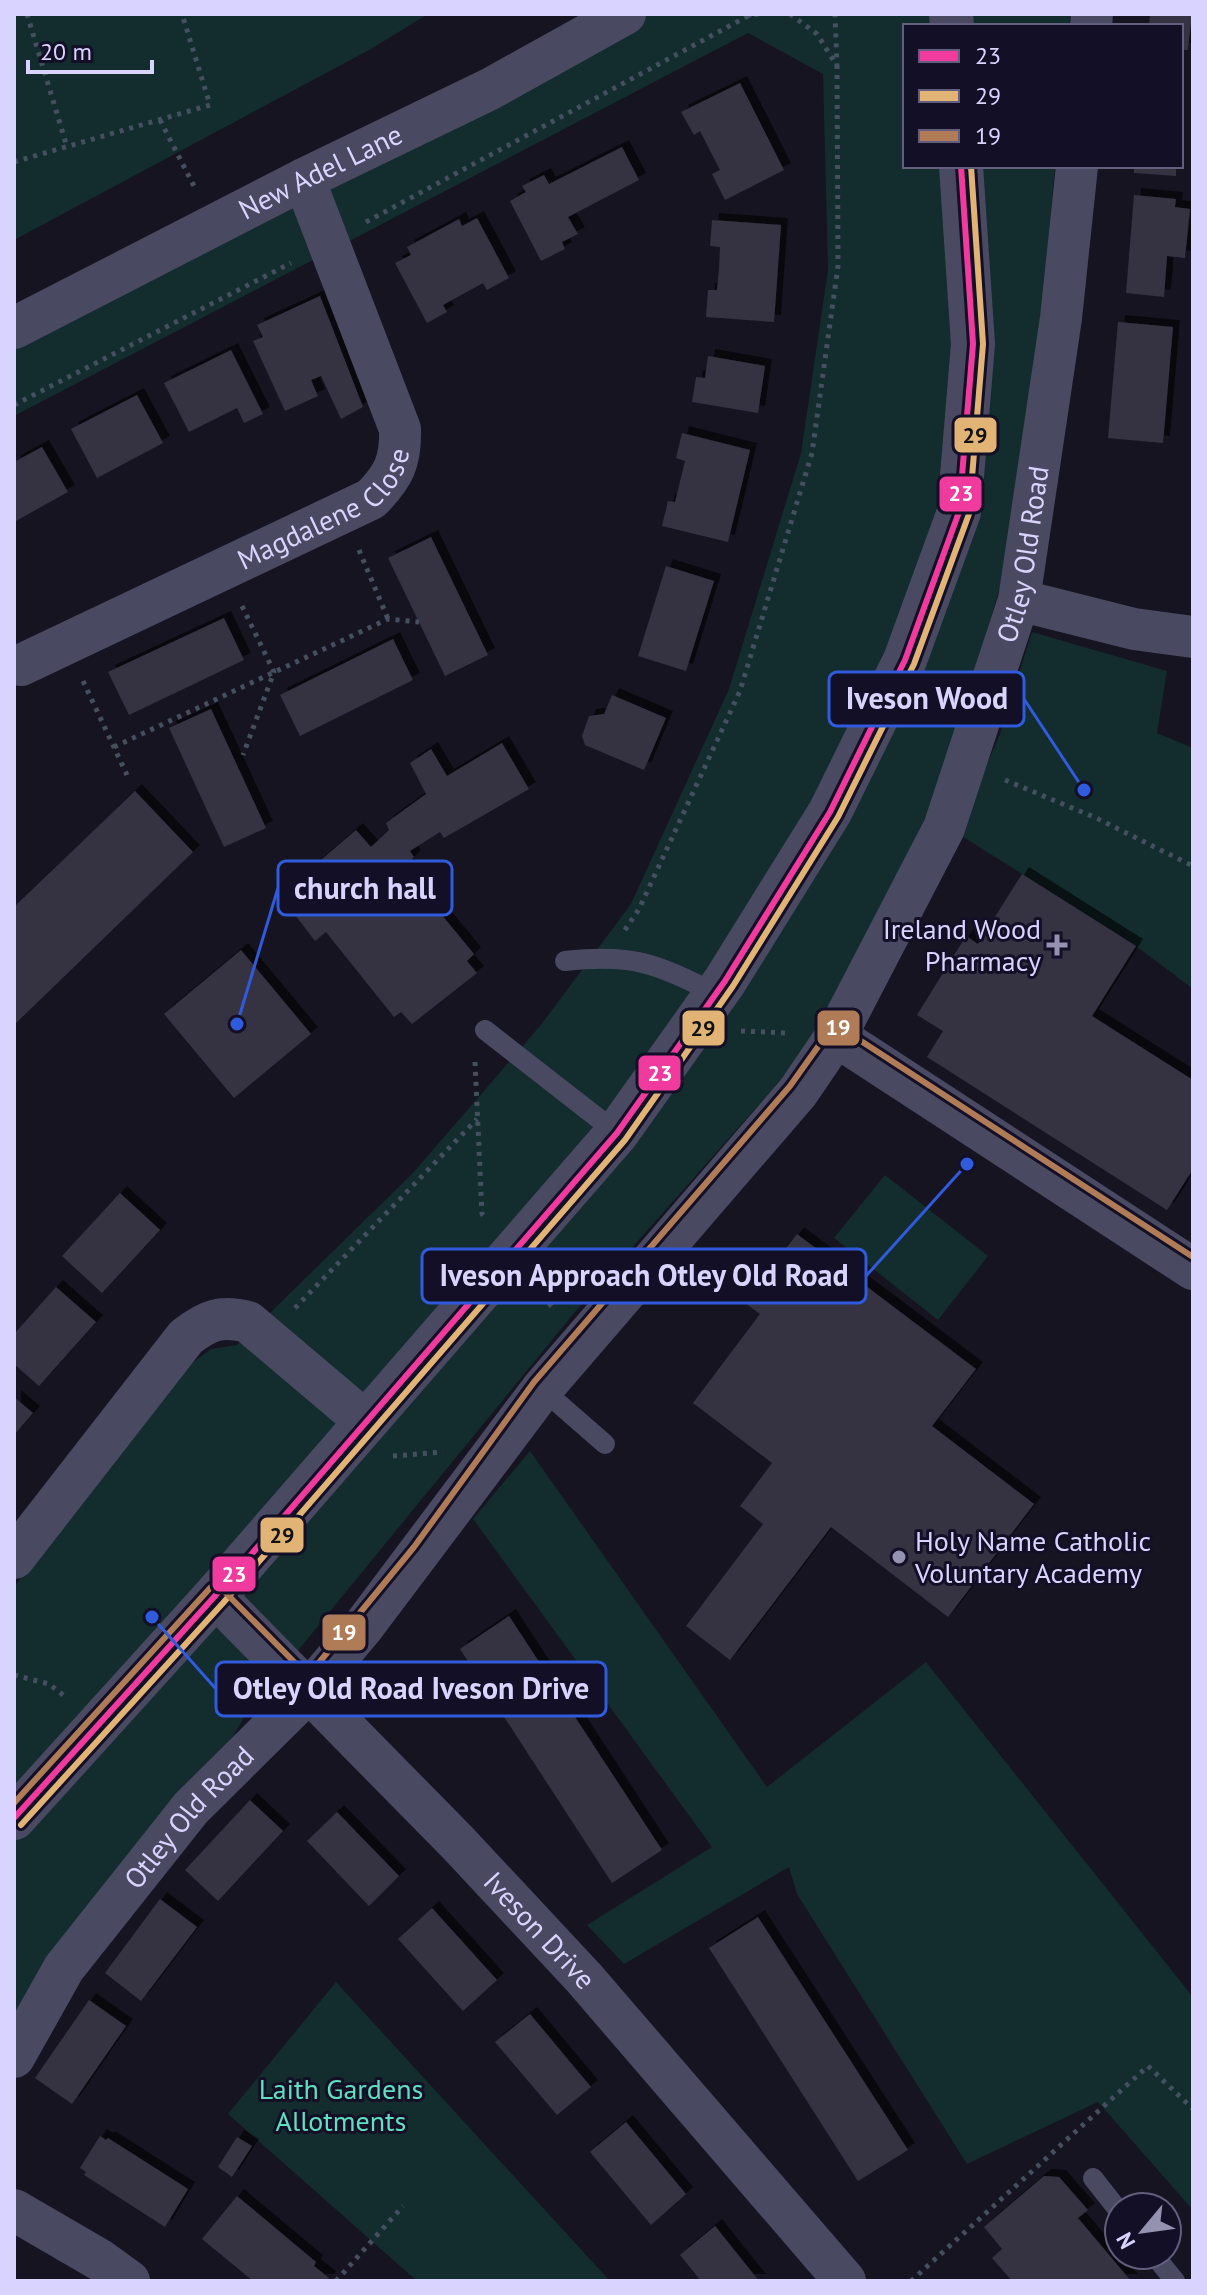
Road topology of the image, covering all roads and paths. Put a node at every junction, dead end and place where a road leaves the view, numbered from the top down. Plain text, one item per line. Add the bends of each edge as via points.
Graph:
1 (27, 14) edge
2 (182, 14) edge
3 (625, 14) edge
4 (759, 14) edge
5 (790, 14) edge
6 (835, 14) edge
7 (750, 15) edge
8 (837, 66) junction
9 (160, 120) junction
10 (67, 147) junction
11 (14, 162) edge
12 (961, 168) edge
13 (1077, 168) edge
14 (304, 179) junction
15 (213, 224) junction
16 (329, 243) junction
17 (14, 328) edge
18 (14, 405) edge
19 (344, 513) junction
20 (225, 569) junction
21 (1019, 600) junction
22 (388, 619) junction
23 (419, 622) dead end
24 (1193, 637) edge
25 (66, 644) junction
26 (21, 665) dead end
27 (274, 672) junction
28 (114, 747) junction
29 (243, 755) dead end
30 (965, 764) junction
31 (127, 775) dead end
32 (1193, 866) edge
33 (606, 956) junction
34 (565, 961) dead end
35 (705, 1011) junction
36 (485, 1030) dead end
37 (836, 1036) junction
38 (477, 1118) dead end
39 (617, 1133) junction
40 (1193, 1269) edge
41 (266, 1338) junction
42 (542, 1389) junction
43 (365, 1421) junction
44 (605, 1444) dead end
45 (498, 1449) junction
46 (332, 1460) junction
47 (14, 1558) edge
48 (215, 1596) junction
49 (14, 1675) edge
50 (309, 1691) junction
51 (98, 1725) junction
52 (14, 1818) edge
53 (14, 2057) edge
54 (1193, 2109) edge
55 (1093, 2178) dead end
56 (1103, 2191) edge
57 (403, 2206) dead end
58 (14, 2210) edge
59 (129, 2281) edge
60 (336, 2281) edge
61 (845, 2281) edge
62 (911, 2281) edge

1 - 10 path
2 - 9 path via 210,105
3 - 14 street, New Adel Lane via 490,89
4 - 7 path
5 - 8 path via 817,34
6 - 8 path
7 - 16 path
8 - 33 path via 838,266 812,453 740,691 639,909
9 - 10 path
9 - 15 path
10 - 11 path
12 - 35 street via 973,344 959,512 905,660 830,812
13 - 21 street, Otley Old Road via 1061,318
14 - 15 street, New Adel Lane
14 - 16 street, Magdalene Close
15 - 17 street, New Adel Lane
16 - 18 path
16 - 19 street, Magdalene Close via 400,429 401,458 391,479 371,499
19 - 20 street, Magdalene Close
19 - 22 path
20 - 25 street, Magdalene Close
20 - 27 path
21 - 24 street via 1134,629
21 - 30 street, Otley Old Road
22 - 23 path
22 - 27 path
25 - 26 street, Magdalene Close
25 - 28 path
27 - 28 path
27 - 29 path
28 - 31 path
30 - 32 path via 1094,817
30 - 37 street, Otley Old Road via 944,828
33 - 34 lane
33 - 35 lane via 651,962
35 - 37 path
35 - 39 street
36 - 39 lane
37 - 40 street
37 - 42 street, Otley Old Road via 798,1092
38 - 41 path
39 - 43 street
41 - 43 street
41 - 47 street via 248,1322 226,1316 205,1322 186,1337
42 - 44 lane
42 - 45 street, Otley Old Road
43 - 46 street
45 - 46 path
45 - 50 street, Otley Old Road via 412,1566
46 - 48 street
48 - 50 street, Iveson Drive
48 - 51 street
49 - 51 path via 49,1684
50 - 53 street, Otley Old Road via 191,1808 64,1968
50 - 61 street, Iveson Drive via 584,1978
51 - 52 street
54 - 62 path via 1148,2066
55 - 56 lane
57 - 60 path
58 - 59 street

